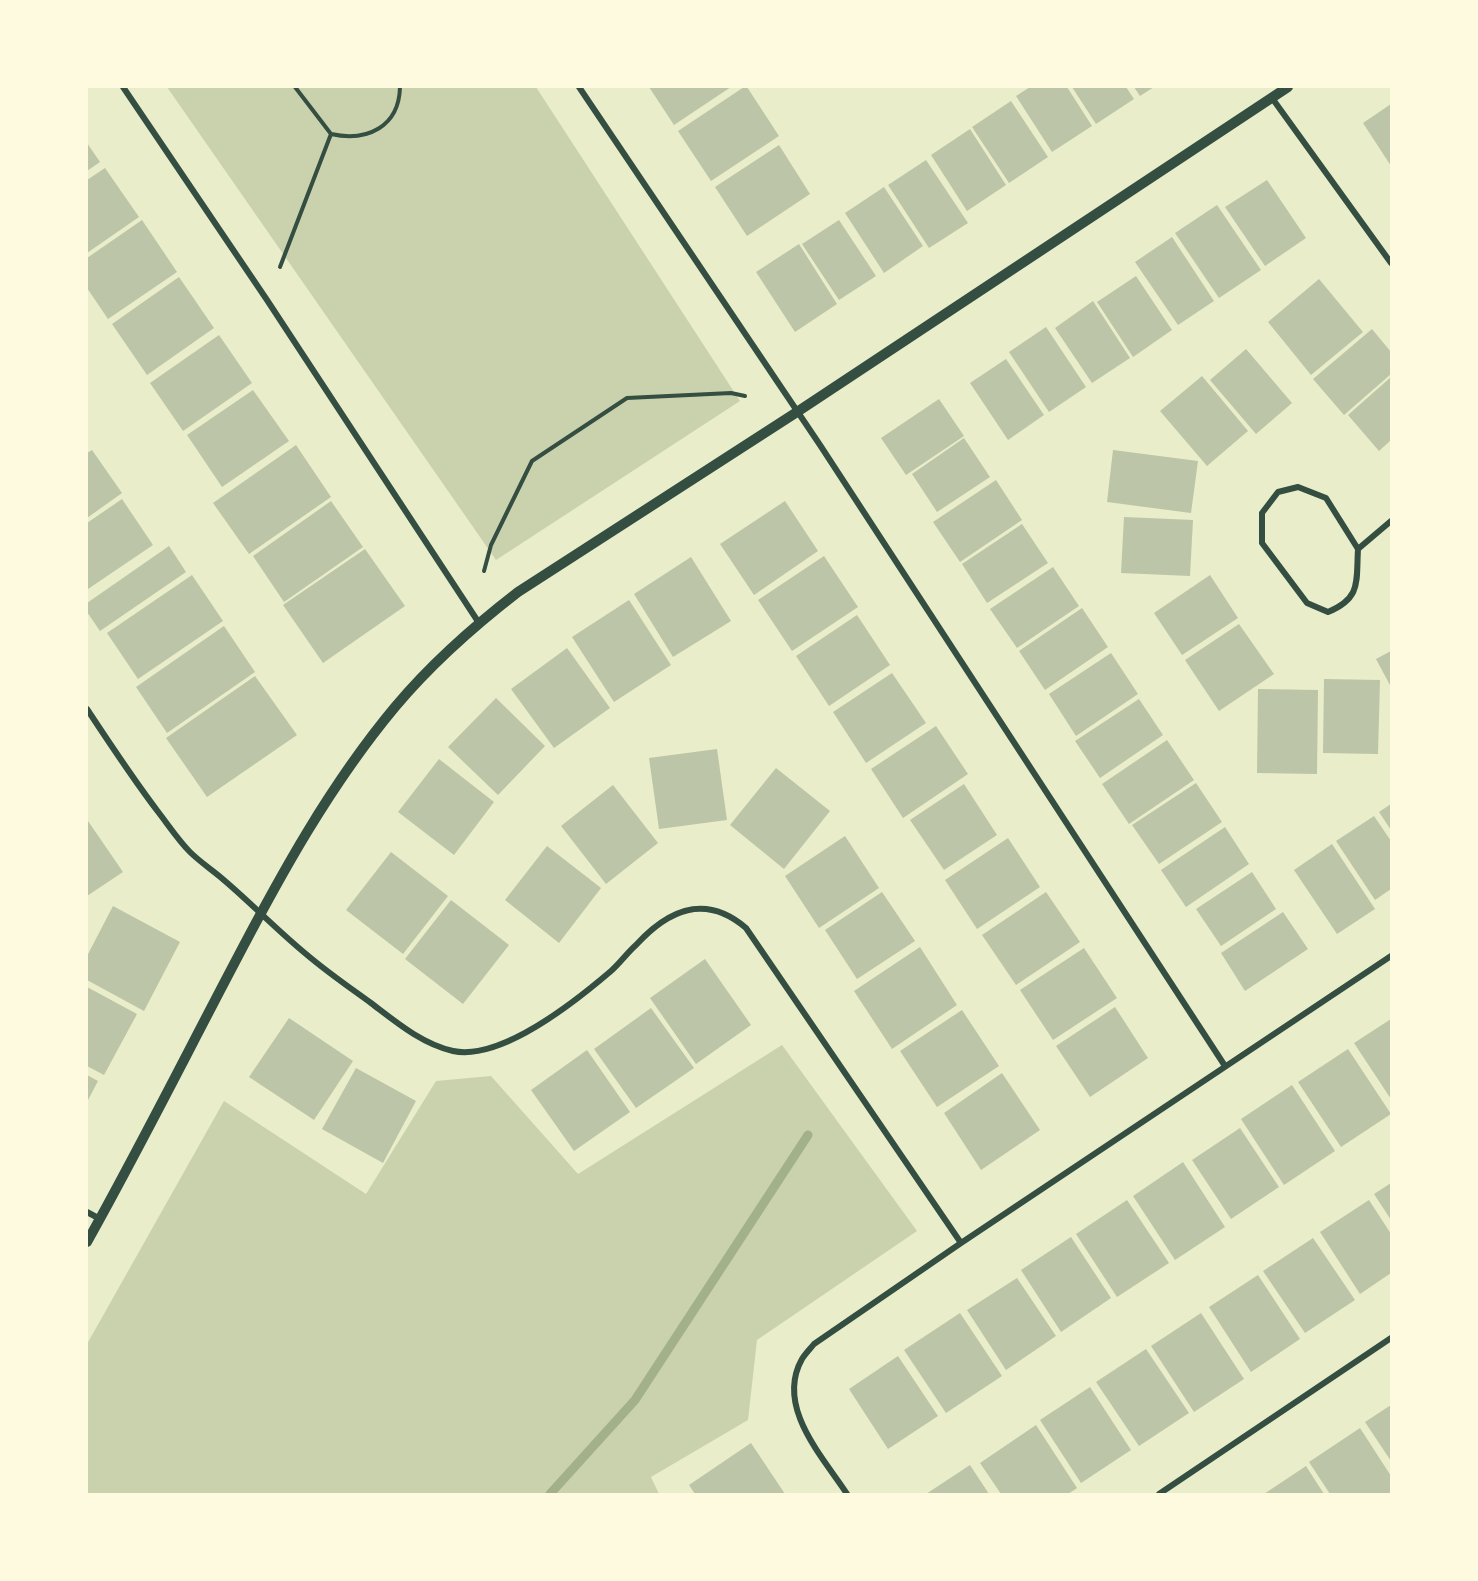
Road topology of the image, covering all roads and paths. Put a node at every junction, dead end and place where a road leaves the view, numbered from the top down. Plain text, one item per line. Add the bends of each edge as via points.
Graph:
1 (123, 87) edge
2 (296, 87) edge
3 (400, 87) edge
4 (579, 87) edge
5 (1288, 87) edge
6 (1272, 98) junction
7 (331, 134) junction
8 (1391, 263) edge
9 (280, 267) dead end
10 (745, 396) dead end
11 (797, 412) junction
12 (1391, 521) edge
13 (1358, 549) junction
14 (484, 571) dead end
15 (479, 623) junction
16 (87, 708) edge
17 (260, 914) junction
18 (1391, 956) edge
19 (1225, 1066) junction
20 (87, 1212) edge
21 (100, 1219) junction
22 (87, 1242) edge
23 (961, 1243) junction
24 (1391, 1338) edge
25 (848, 1494) edge
26 (1158, 1494) edge

1 - 15 street
2 - 7 path
3 - 7 path via 394,112 375,132 359,137
4 - 11 street
5 - 6 street
6 - 8 street
6 - 11 street
7 - 9 path
10 - 14 path via 731,393 627,398 532,461 490,545
11 - 15 street via 518,592
11 - 19 street
12 - 13 street
13 - 13 street via 1326,498 1298,487 1278,492 1262,513 1262,543 1307,603 1328,612 1343,606 1356,591
15 - 17 street via 395,706 343,775 297,846
16 - 17 street via 138,785 190,852
17 - 21 street
17 - 23 street via 317,963 424,1040 454,1051 476,1052 529,1031 613,970 648,932 675,914 702,908 733,917 746,928
18 - 19 street
19 - 23 street
20 - 21 street
21 - 22 street
23 - 25 street via 814,1344 802,1359 794,1393 797,1412 804,1429
24 - 26 street

